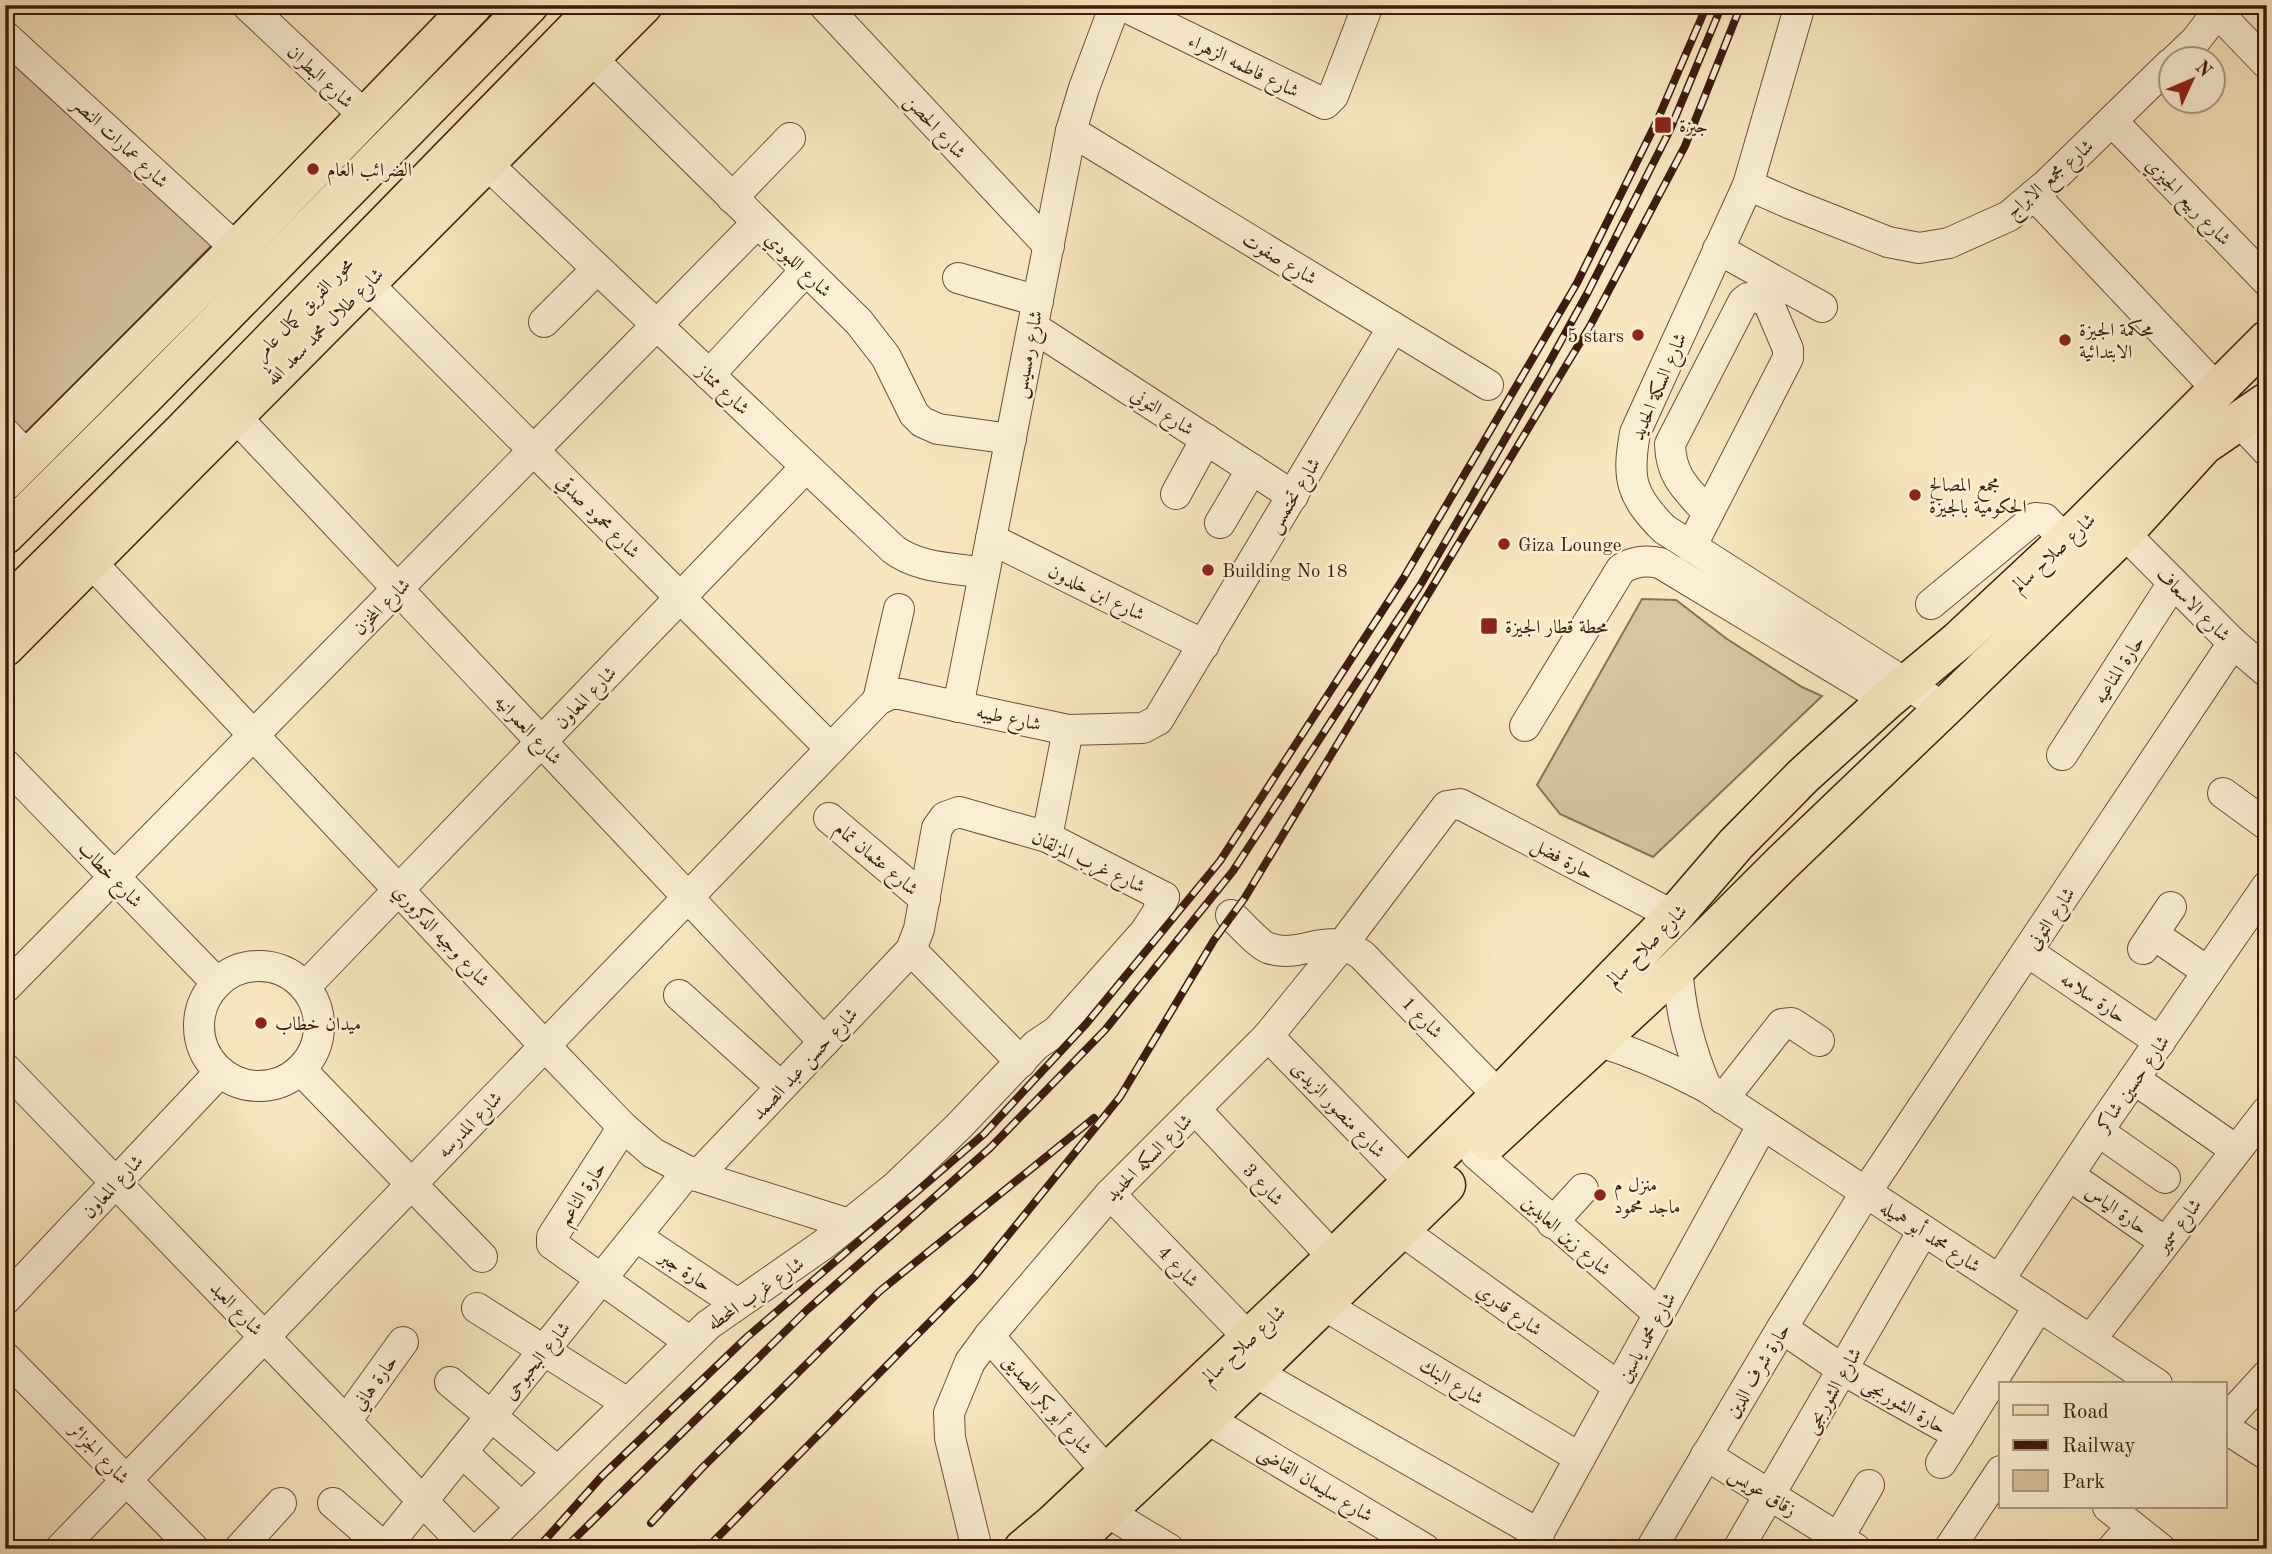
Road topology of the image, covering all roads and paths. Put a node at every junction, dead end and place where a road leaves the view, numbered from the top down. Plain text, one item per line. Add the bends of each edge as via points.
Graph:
1 (247, 5) edge
2 (473, 5) edge
3 (529, 5) edge
4 (599, 5) edge
5 (643, 5) edge
6 (824, 5) edge
7 (1115, 5) edge
8 (1122, 5) edge
9 (1368, 5) edge
10 (1800, 5) edge
11 (2221, 9) edge
12 (5, 36) edge
13 (2188, 46) edge
14 (591, 58) junction
15 (2267, 64) edge
16 (2156, 78) edge
17 (366, 117) junction
18 (2112, 121) junction
19 (1071, 131) junction
20 (790, 138) dead end
21 (486, 163) junction
22 (1748, 185) junction
23 (2034, 195) junction
24 (732, 198) junction
25 (757, 223) junction
26 (1049, 246) junction
27 (237, 249) junction
28 (1718, 249) junction
29 (597, 269) junction
30 (806, 270) junction
31 (958, 278) dead end
32 (2267, 281) edge
33 (367, 283) junction
34 (1822, 307) dead end
35 (1035, 314) junction
36 (544, 322) dead end
37 (657, 326) junction
38 (1393, 327) junction
39 (2267, 340) edge
40 (709, 375) junction
41 (2267, 379) edge
42 (1488, 386) dead end
43 (2217, 389) junction
44 (145, 396) junction
45 (2253, 412) edge
46 (235, 416) junction
47 (1011, 439) junction
48 (1206, 439) junction
49 (2203, 445) junction
50 (534, 451) junction
51 (2267, 451) edge
52 (13, 458) edge
53 (806, 467) junction
54 (1252, 469) junction
55 (1176, 494) dead end
56 (1293, 496) junction
57 (5, 504) edge
58 (1708, 513) junction
59 (1220, 523) dead end
60 (2124, 533) junction
61 (5, 535) edge
62 (991, 539) junction
63 (2066, 541) junction
64 (1691, 547) junction
65 (90, 561) junction
66 (984, 573) junction
67 (2173, 583) junction
68 (398, 589) junction
69 (680, 598) junction
70 (1931, 604) dead end
71 (5, 608) edge
72 (899, 609) dead end
73 (2232, 643) junction
74 (1204, 645) junction
75 (5, 647) edge
76 (2267, 672) edge
77 (1897, 691) junction
78 (878, 700) junction
79 (958, 707) junction
80 (1944, 708) junction
81 (1525, 726) dead end
82 (1143, 728) joint
83 (1068, 730) junction
84 (254, 735) junction
85 (542, 741) junction
86 (831, 749) junction
87 (2062, 755) dead end
88 (5, 764) edge
89 (2223, 793) dead end
90 (1450, 804) joint
91 (829, 818) dead end
92 (2267, 825) edge
93 (1047, 837) junction
94 (1782, 863) junction
95 (114, 877) junction
96 (2267, 886) edge
97 (399, 890) junction
98 (688, 897) junction
99 (1164, 897) joint
100 (925, 899) junction
101 (2171, 907) dead end
102 (1231, 915) dead end
103 (1674, 916) junction
104 (1342, 945) junction
105 (911, 950) junction
106 (2028, 952) junction
107 (1677, 968) junction
108 (2208, 972) junction
109 (217, 983) junction
110 (305, 987) junction
111 (5, 988) edge
112 (679, 995) dead end
113 (1268, 1036) junction
114 (1597, 1041) junction
115 (1819, 1041) dead end
116 (824, 1042) junction
117 (2160, 1042) junction
118 (545, 1046) junction
119 (1029, 1053) junction
120 (5, 1068) edge
121 (301, 1070) junction
122 (220, 1072) junction
123 (2134, 1079) junction
124 (781, 1087) junction
125 (1714, 1093) junction
126 (1499, 1096) junction
127 (1195, 1110) junction
128 (2267, 1111) edge
129 (1762, 1126) junction
130 (623, 1127) junction
131 (2098, 1131) junction
132 (2236, 1150) junction
133 (1476, 1154) junction
134 (693, 1173) junction
135 (2070, 1176) junction
136 (2165, 1178) dead end
137 (116, 1182) junction
138 (1411, 1183) junction
139 (411, 1184) junction
140 (1583, 1189) dead end
141 (1866, 1192) junction
142 (1110, 1194) junction
143 (1552, 1223) junction
144 (849, 1224) junction
145 (1401, 1230) junction
146 (1923, 1231) junction
147 (637, 1237) junction
148 (2165, 1242) junction
149 (482, 1257) dead end
150 (1334, 1258) junction
151 (601, 1280) junction
152 (1999, 1280) junction
153 (5, 1300) edge
154 (736, 1303) junction
155 (1324, 1305) junction
156 (2039, 1306) junction
157 (477, 1308) dead end
158 (1659, 1314) junction
159 (1782, 1328) junction
160 (989, 1336) junction
161 (264, 1337) junction
162 (2091, 1339) junction
163 (403, 1342) dead end
164 (690, 1342) junction
165 (544, 1351) junction
166 (1251, 1354) junction
167 (5, 1357) edge
168 (1843, 1370) junction
169 (2267, 1375) edge
170 (450, 1382) dead end
171 (2154, 1382) edge
172 (1619, 1387) junction
173 (626, 1403) junction
174 (491, 1416) junction
175 (1206, 1418) junction
176 (2226, 1420) edge
177 (346, 1421) junction
178 (2226, 1429) edge
179 (1959, 1435) junction
180 (462, 1452) junction
181 (1706, 1455) junction
182 (2267, 1455) edge
183 (1580, 1458) junction
184 (1941, 1463) dead end
185 (557, 1471) junction
186 (1108, 1473) junction
187 (1999, 1474) edge
188 (127, 1480) junction
189 (1869, 1485) dead end
190 (1770, 1495) junction
191 (422, 1501) junction
192 (281, 1503) dead end
193 (333, 1503) dead end
194 (521, 1507) junction
195 (2109, 1508) edge
196 (1107, 1512) junction
197 (2132, 1526) junction
198 (1534, 1541) edge
199 (1842, 1545) edge
200 (385, 1548) edge
201 (1068, 1548) edge
202 (60, 1549) edge
203 (194, 1549) edge
204 (239, 1549) edge
205 (469, 1549) edge
206 (479, 1549) edge
207 (977, 1549) edge
208 (1023, 1549) edge
209 (1169, 1549) edge
210 (1426, 1549) edge
211 (1651, 1549) edge
212 (1738, 1549) edge
213 (1949, 1549) edge
214 (2112, 1549) edge
215 (2161, 1549) edge

1 - 17 street, شارع البطران
2 - 17 main road
3 - 44 main road
4 - 71 main road, محور الفريق كمال عامر
5 - 14 main road, شارع طلال محمد سعد الله
6 - 26 street, شارع الحصن
7 - 19 street, شارع رمسيس
8 - 9 street, شارع فاطمه الزهراء via 1321,103 1333,96
10 - 22 street, شارع السكة الحديد
11 - 13 street
11 - 15 street
12 - 27 street, شارع عمارات النصر
14 - 21 main road, شارع طلال محمد سعد الله
14 - 24 street, شارع اللبودي
16 - 18 street, شارع مجمع الابراج
17 - 27 main road
18 - 23 street, شارع مجمع الابراج
18 - 32 street, شارع ربيع الجيزي
19 - 26 street, شارع رمسيس
19 - 38 street, شارع صفوت
20 - 24 street
21 - 29 street, شارع ممتاز
21 - 33 main road, شارع طلال محمد سعد الله
22 - 23 street, شارع مجمع الابراج via 1888,242 1919,248 1949,243 2009,216
22 - 28 street, شارع السكة الحديد
23 - 43 street
24 - 25 street, شارع اللبودي
25 - 30 street, شارع اللبودي
25 - 37 street, شارع المخزن
26 - 35 street, شارع رمسيس
27 - 52 main road
28 - 34 street
28 - 64 street, شارع السكة الحديد via 1635,433 1630,465 1634,489 1650,515
29 - 36 street
29 - 37 street, شارع ممتاز
30 - 40 street
30 - 47 street, شارع اللبودي via 873,339 922,422 938,429
31 - 35 street, شارع التوني
33 - 46 main road, شارع طلال محمد سعد الله
33 - 50 street, شارع محمود صدقي
35 - 47 street, شارع رمسيس
35 - 48 street, شارع التوني
37 - 40 street, شارع ممتاز
37 - 50 street, شارع المخزن
38 - 42 street, شارع صفوت
38 - 56 street, شارع تحتمس
39 - 43 main road, شارع صلاح سالم
40 - 53 street, شارع ممتاز
41 - 49 main road
43 - 63 main road, شارع صلاح سالم
44 - 57 main road
44 - 61 main road
45 - 49 main road, شارع صلاح سالم
45 - 51 street
46 - 65 main road, شارع طلال محمد سعد الله
46 - 68 street, شارع العمرانيه
47 - 62 street, شارع رمسيس
48 - 54 street, شارع التوني
48 - 55 street
49 - 60 main road, شارع صلاح سالم
50 - 68 street, شارع المخزن
50 - 69 street, شارع محمود صدقي
53 - 66 street, شارع ممتاز via 904,558
53 - 69 street, شارع المعاون
54 - 56 street, شارع التوني
54 - 59 street
56 - 74 street, شارع تحتمس
58 - 58 street via 1788,358 1788,348 1762,298 1743,302 1670,444 1671,464 1680,481
58 - 64 street
60 - 67 street, شارع الاسعاف
60 - 80 main road, شارع صلاح سالم
62 - 66 street, شارع رمسيس
62 - 74 street, شارع ابن خلدون
63 - 70 street via 2045,519 2035,518
63 - 77 main road, شارع صلاح سالم
64 - 77 street, شارع السكة الحديد
65 - 75 main road, شارع طلال محمد سعد الله
65 - 84 street, شارع وجيه الدكروري
66 - 79 street, شارع رمسيس
67 - 73 street, شارع الاسعاف
67 - 87 street, حارة المناعيه
68 - 84 street, شارع المخزن
68 - 85 street, شارع العمرانيه
69 - 85 street, شارع المعاون
69 - 86 street, شارع محمود صدقي
72 - 78 street
73 - 76 street, شارع الاسعاف
73 - 106 street, شارع التونى
74 - 82 street, شارع تحتمس via 1164,712
77 - 80 street, شارع السكة الحديد
77 - 81 street via 1660,563 1646,560 1621,569
77 - 94 main road via 1890,728 1797,821 1784,842
77 - 103 main road, شارع صلاح سالم via 1802,776
78 - 79 street, شارع طيبه via 900,694
78 - 86 street, شارع المدرسه
79 - 83 street, شارع طيبه
80 - 94 main road, شارع صلاح سالم
82 - 83 street, شارع طيبه
83 - 93 street
84 - 95 street, شارع المخزن
84 - 97 street, شارع وجيه الدكروري
85 - 97 street, شارع المعاون
85 - 98 street, شارع العمرانيه
86 - 98 street, شارع المدرسه
88 - 95 street, شارع خطاب
89 - 92 street
90 - 103 street, حارة فضل via 1460,804
90 - 104 street, شارع السكه الحديد
91 - 100 street, شارع عثمان تمام
93 - 99 street, شارع غرب المزلقان
93 - 100 street, شارع غرب المزلقان via 952,813 937,828
94 - 107 main road, شارع صلاح سالم
95 - 109 street, شارع خطاب
95 - 111 street, شارع المخزن
96 - 108 street, شارع حسين شاكر
97 - 110 street, شارع المعاون
97 - 118 street, شارع وجيه الدكروري
98 - 116 street, شارع العمرانيه
98 - 118 street, شارع المدرسه
99 - 119 street, شارع غرب المحطه via 1131,923
100 - 105 street, شارع غرب المزلقان
101 - 108 street via 2148,942
102 - 104 street via 1266,947
103 - 126 main road, شارع صلاح سالم
104 - 113 street, شارع السكه الحديد
104 - 126 street, شارع 1 via 1362,955
105 - 116 street, شارع حسن عبد الصمد
105 - 119 street
106 - 117 street, حارة سلامه
106 - 141 street, شارع التونى
107 - 114 main road, شارع صلاح سالم
107 - 125 street via 1690,1049
108 - 117 street, شارع حسين شاكر
109 - 110 street via 245,967 262,965 293,976
109 - 122 street via 206,996 199,1028 205,1052
110 - 121 street via 318,1014 319,1029 314,1051
112 - 124 street
113 - 127 street, شارع السكه الحديد
113 - 138 street, شارع منصور الزيدى
114 - 125 street, شارع محمد أبو هميله via 1647,1058
114 - 133 main road, شارع صلاح سالم
115 - 125 street via 1792,1023 1782,1024
116 - 124 street, شارع حسن عبد الصمد
117 - 123 street, شارع حسين شاكر
118 - 130 street, شارع وجيه الدكروري
118 - 139 street, شارع المدرسه
119 - 144 street, شارع غرب المحطه via 894,1188
120 - 137 street, شارع العبد
121 - 122 street via 282,1082 261,1087
121 - 139 street
122 - 137 street, شارع المعاون
123 - 131 street, شارع حسين شاكر
123 - 132 street
124 - 134 street, شارع حسن عبد الصمد
125 - 129 street, شارع محمد أبو هميله
126 - 138 main road, شارع صلاح سالم
127 - 142 street, شارع السكه الحديد
127 - 150 street, شارع 3
128 - 132 street, شارع سمير
129 - 141 street, شارع محمد أبو هميله
129 - 158 street, شارع محمد ياسين
130 - 134 street, شارع وجيه الدكروري via 653,1153
130 - 151 street, حارة الناعم via 552,1237 554,1247
131 - 135 street, شارع حسين شاكر
131 - 136 street
132 - 148 street, شارع سمير
133 - 143 street, شارع زين العابدين
133 - 145 main road, شارع صلاح سالم
134 - 144 street, شارع وجيه الدكروري
134 - 147 street, شارع البحبوحى
135 - 148 street, حارة الياس
135 - 152 street, شارع حسين شاكر
137 - 153 street, شارع المعاون
137 - 161 street, شارع العبد
138 - 150 main road, شارع صلاح سالم
139 - 149 street
139 - 161 street, شارع المدرسه
140 - 143 street
141 - 146 street, شارع محمد أبو هميله
141 - 159 street, حارة شرف الدين
142 - 160 street, شارع السكه الحديد
142 - 166 street, شارع 4
143 - 158 street, شارع زين العابدين
144 - 154 street, شارع غرب المحطه
145 - 155 main road, شارع صلاح سالم
145 - 172 street, شارع قدري
146 - 152 street, شارع محمد أبو هميله
146 - 168 street, شارع الشوربجى
147 - 151 street, شارع البحبوحى
147 - 154 street, حارة جبر
148 - 162 street, شارع سمير
150 - 166 main road, شارع صلاح سالم
151 - 164 street, حارة الناعم
151 - 165 street, شارع البحبوحى
152 - 156 street, شارع محمد أبو هميله
154 - 164 street, شارع غرب المحطه
155 - 166 main road, شارع صلاح سالم
155 - 183 street, شارع البنك
156 - 162 street, شارع محمد أبو هميله
156 - 179 street
157 - 165 street
158 - 172 street, شارع محمد ياسين
159 - 168 street, حارة الشوربجى
159 - 181 street, حارة شرف الدين
160 - 186 street, شارع أبو بكر الصديق
160 - 207 street, شارع السكه الحديد via 970,1362 949,1413 950,1438
161 - 177 street, شارع العبد
161 - 188 street, شارع المدرسه
162 - 171 street, شارع محمد أبو هميله
163 - 177 street, حارة هاني
164 - 173 street, شارع غرب المحطه
165 - 173 street
165 - 174 street, شارع البحبوحى
166 - 175 main road, شارع صلاح سالم
166 - 186 main road, شارع صلاح سالم
166 - 198 street, شارع 4
167 - 188 street, شارع الجزائر
168 - 179 street, حارة الشوربجى
168 - 190 street, شارع الشوربجى
169 - 176 street
170 - 174 street
172 - 183 street, شارع محمد ياسين
173 - 185 street, شارع غرب المحطه
174 - 180 street, شارع البحبوحى
174 - 185 street
175 - 196 main road, شارع صلاح سالم
175 - 210 street, شارع سليمان القاضى
177 - 191 street, شارع العبد
178 - 182 street
179 - 184 street
180 - 191 street, شارع البحبوحى
180 - 194 street
181 - 190 street, زقاق عويس
181 - 211 street, حارة شرف الدين
183 - 198 street, شارع محمد ياسين
185 - 194 street, شارع غرب المحطه
186 - 208 main road, شارع صلاح سالم
187 - 213 street
188 - 202 street, شارع المدرسه
188 - 203 street, شارع الجزائر
189 - 199 street
190 - 199 street, زقاق عويس
190 - 212 street, شارع الشوربجى
191 - 200 street, شارع البحبوحى
191 - 205 street, شارع العبد
192 - 204 street
193 - 200 street
194 - 206 street, شارع غرب المحطه
195 - 197 street
196 - 201 main road, شارع صلاح سالم
196 - 209 street
197 - 214 street
197 - 215 street

